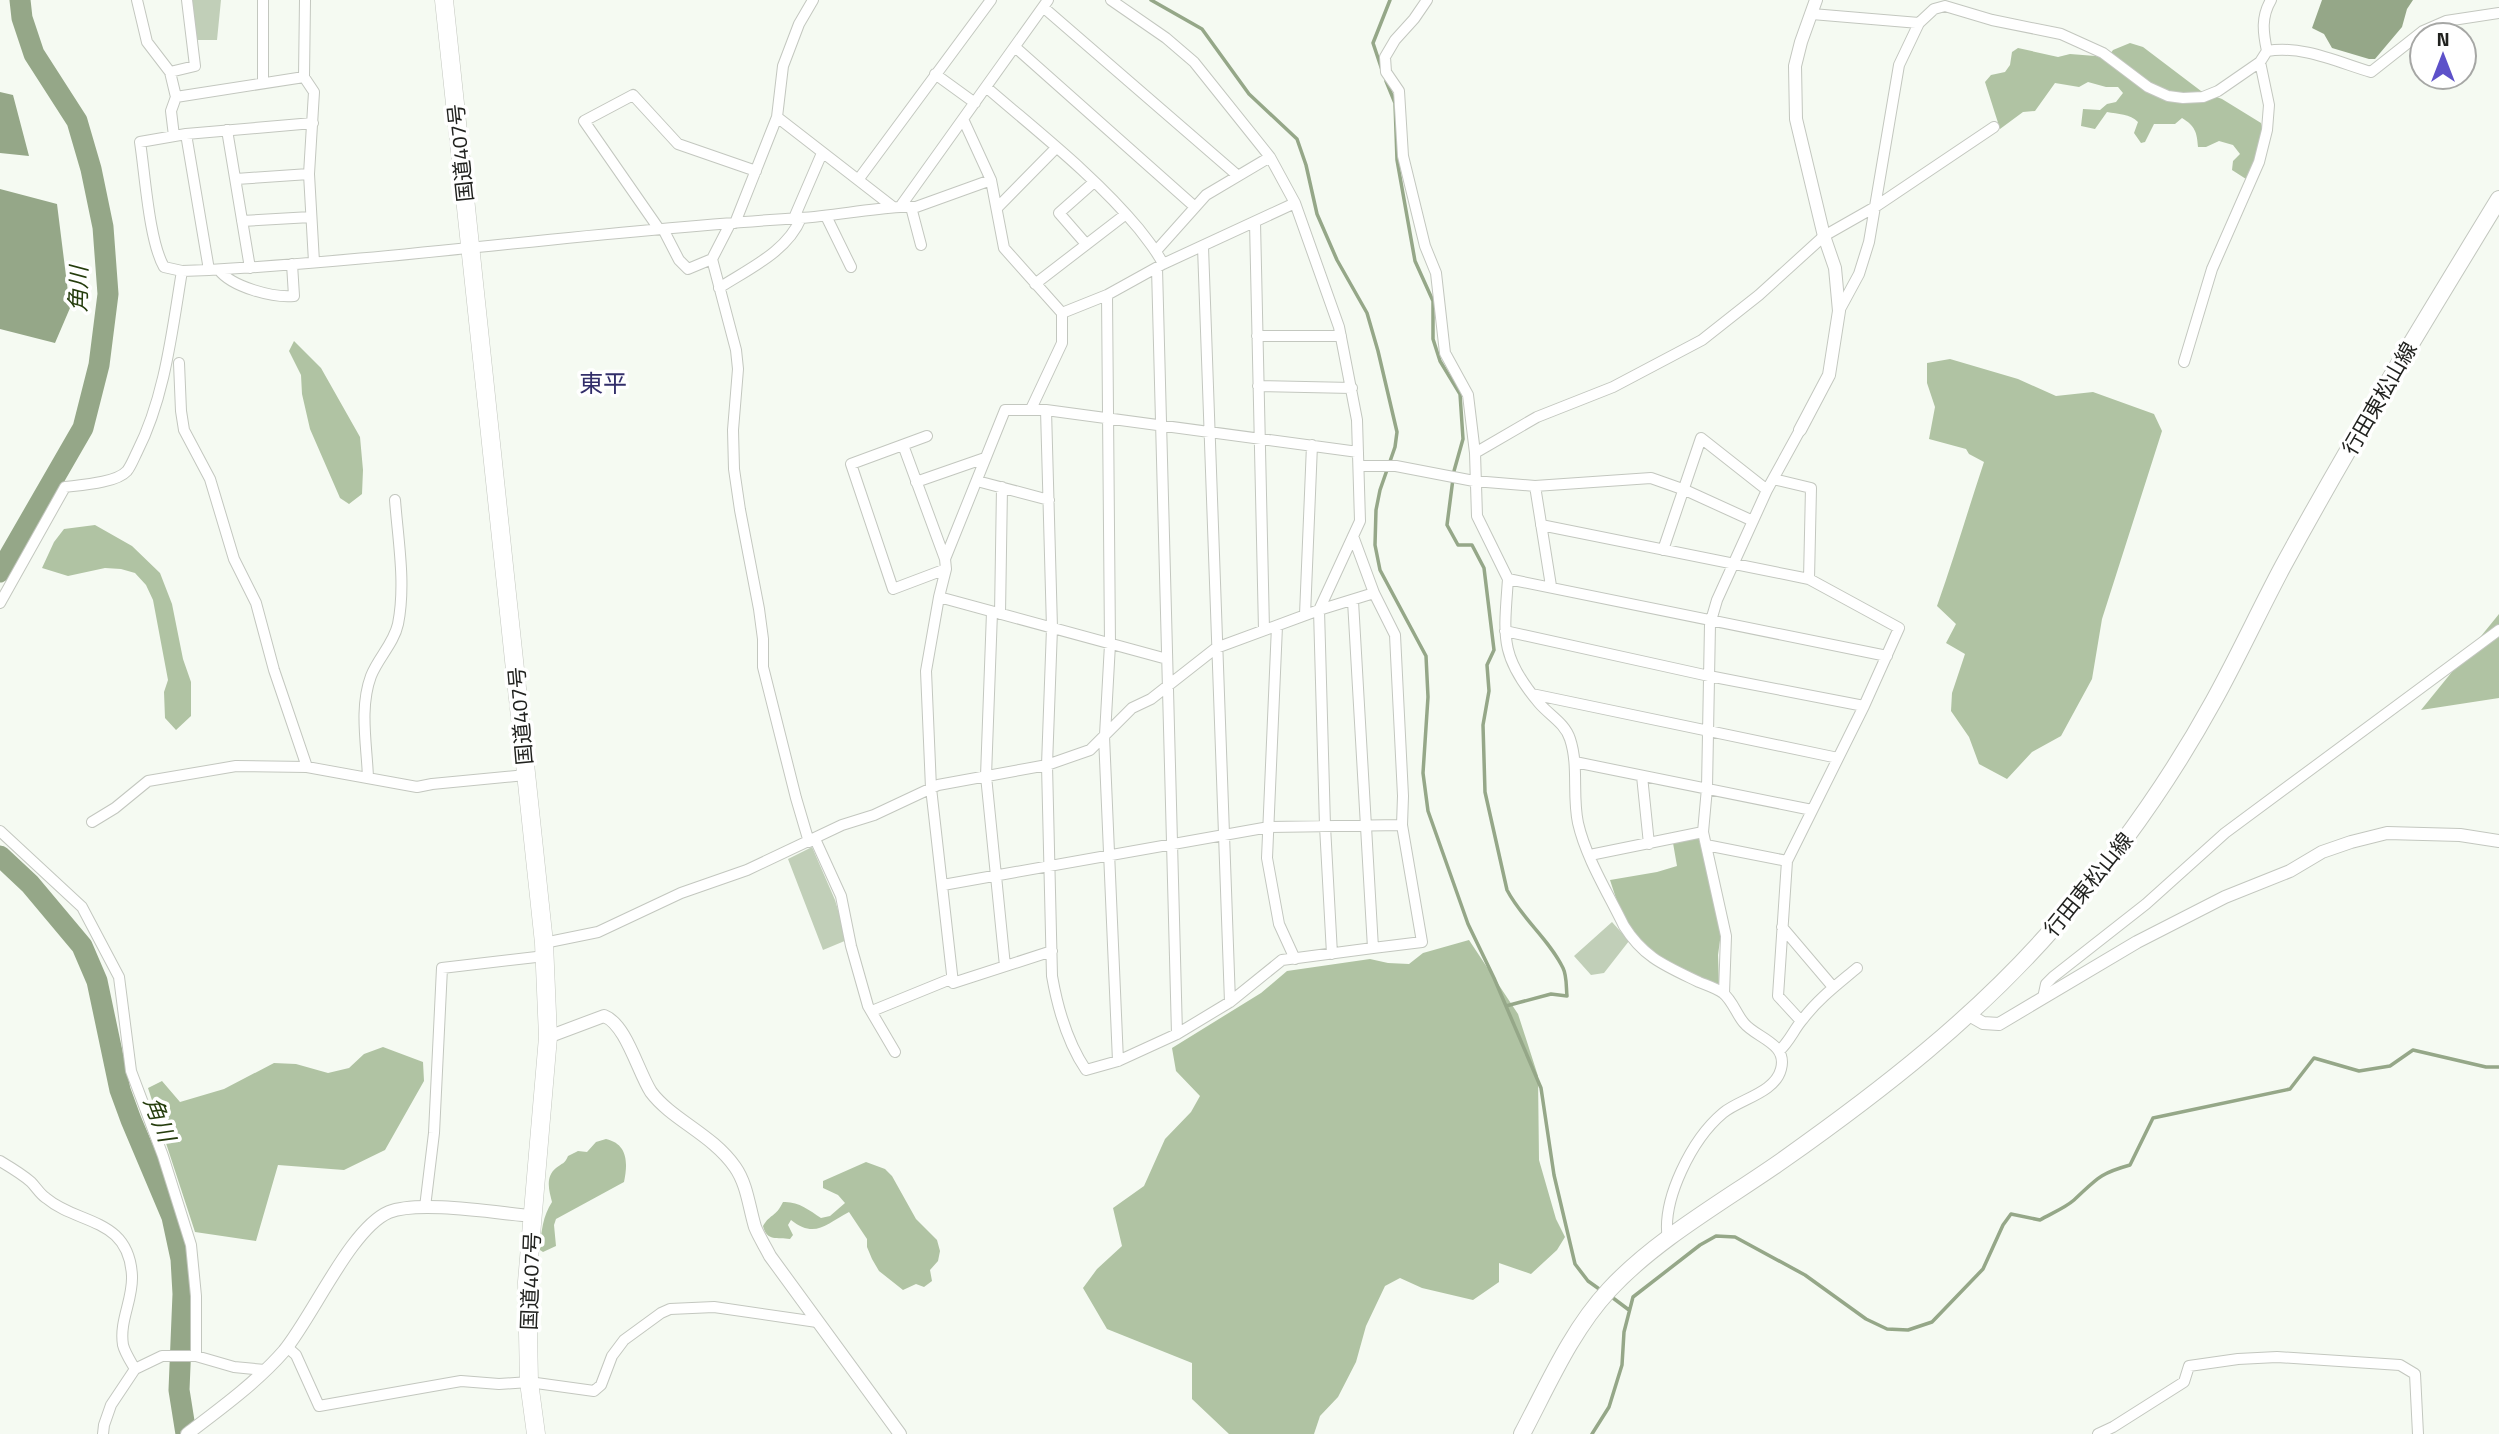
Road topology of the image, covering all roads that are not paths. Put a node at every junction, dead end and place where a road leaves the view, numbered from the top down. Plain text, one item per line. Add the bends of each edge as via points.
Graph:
1 (137, 0) edge
2 (187, 0) edge
3 (263, 0) edge
4 (305, 0) edge
5 (444, 0) edge
6 (813, 0) edge
7 (991, 0) edge
8 (1111, 0) edge
9 (1427, 0) edge
10 (1816, 0) edge
11 (2270, 0) edge
12 (1046, 3) edge
13 (2499, 13) edge
14 (1812, 14) junction
15 (1919, 23) junction
16 (1015, 47) junction
17 (2267, 51) junction
18 (2260, 62) junction
19 (170, 72) junction
20 (935, 74) junction
21 (304, 77) junction
22 (263, 83) junction
23 (986, 87) junction
24 (176, 97) junction
25 (975, 103) junction
26 (776, 117) junction
27 (963, 119) junction
28 (313, 123) junction
29 (1994, 127) dead end
30 (227, 130) junction
31 (186, 134) junction
32 (174, 136) junction
33 (1056, 148) junction
34 (822, 153) junction
35 (1270, 157) junction
36 (756, 171) junction
37 (309, 174) junction
38 (1237, 175) junction
39 (236, 179) junction
40 (858, 180) junction
41 (991, 180) junction
42 (1094, 182) junction
43 (2499, 199) edge
44 (1294, 203) junction
45 (1195, 206) junction
46 (901, 207) junction
47 (1875, 207) junction
48 (997, 208) junction
49 (1126, 214) junction
50 (311, 216) junction
51 (826, 216) junction
52 (798, 218) junction
53 (243, 221) junction
54 (1255, 222) junction
55 (733, 223) junction
56 (661, 229) junction
57 (1824, 236) junction
58 (1086, 244) junction
59 (921, 245) dead end
60 (471, 247) junction
61 (1203, 247) junction
62 (1156, 251) junction
63 (712, 259) junction
64 (314, 262) junction
65 (292, 264) junction
66 (1160, 266) junction
67 (850, 267) dead end
68 (250, 268) junction
69 (214, 270) junction
70 (182, 271) junction
71 (1035, 284) junction
72 (719, 288) junction
73 (1107, 295) junction
74 (1839, 311) junction
75 (1062, 313) junction
76 (1257, 336) junction
77 (1341, 336) junction
78 (2184, 362) dead end
79 (179, 363) dead end
80 (1258, 386) junction
81 (1352, 388) junction
82 (1031, 409) junction
83 (1046, 410) junction
84 (1109, 419) junction
85 (1161, 426) junction
86 (1800, 429) joint
87 (1211, 432) junction
88 (927, 436) dead end
89 (1260, 439) junction
90 (903, 445) junction
91 (1312, 445) junction
92 (1358, 452) junction
93 (1475, 453) junction
94 (985, 458) junction
95 (1359, 466) junction
96 (1773, 479) junction
97 (977, 481) junction
98 (1474, 481) junction
99 (916, 482) junction
100 (1535, 486) junction
101 (1002, 487) junction
102 (1685, 490) junction
103 (1767, 490) junction
104 (395, 500) dead end
105 (1049, 500) junction
106 (1753, 521) junction
107 (1541, 525) junction
108 (1353, 536) junction
109 (1662, 550) junction
110 (946, 564) junction
111 (1734, 565) junction
112 (1508, 579) junction
113 (1810, 579) junction
114 (1551, 586) junction
115 (1374, 593) junction
116 (939, 597) junction
117 (1353, 601) junction
118 (0, 603) edge
119 (1319, 610) junction
120 (996, 613) junction
121 (1305, 615) junction
122 (1711, 619) junction
123 (1277, 626) junction
124 (1052, 628) junction
125 (1264, 630) junction
126 (2499, 630) edge
127 (1505, 631) junction
128 (1110, 644) junction
129 (1216, 648) junction
130 (1887, 656) junction
131 (1167, 659) junction
132 (1709, 676) junction
133 (1167, 687) junction
134 (1532, 694) junction
135 (1864, 706) junction
136 (1707, 732) junction
137 (1104, 736) junction
138 (1838, 758) junction
139 (1575, 762) junction
140 (1047, 765) junction
141 (307, 767) junction
142 (526, 775) junction
143 (986, 776) junction
144 (1643, 776) junction
145 (368, 778) junction
146 (931, 788) junction
147 (1707, 788) junction
148 (1812, 810) junction
149 (92, 822) dead end
150 (1366, 824) junction
151 (1402, 825) junction
152 (1325, 826) junction
153 (1269, 827) junction
154 (0, 831) edge
155 (1703, 832) junction
156 (1223, 834) junction
157 (812, 840) junction
158 (2499, 841) edge
159 (1172, 844) junction
160 (1649, 844) junction
161 (1706, 845) junction
162 (1109, 855) junction
163 (1590, 856) junction
164 (1787, 861) junction
165 (1051, 866) junction
166 (996, 876) junction
167 (943, 885) junction
168 (1782, 928) junction
169 (1373, 948) junction
170 (545, 950) junction
171 (1052, 951) junction
172 (1332, 954) junction
173 (1295, 959) junction
174 (1005, 966) junction
175 (1857, 968) dead end
176 (953, 978) junction
177 (1833, 987) junction
178 (1724, 994) junction
179 (2043, 998) junction
180 (1230, 1002) junction
181 (872, 1011) junction
182 (1969, 1015) junction
183 (1801, 1021) junction
184 (1177, 1034) junction
185 (548, 1037) junction
186 (1779, 1051) junction
187 (895, 1052) dead end
188 (1118, 1061) junction
189 (0, 1161) edge
190 (425, 1207) junction
191 (532, 1216) junction
192 (1668, 1240) junction
193 (817, 1322) junction
194 (287, 1347) junction
195 (195, 1356) junction
196 (135, 1369) junction
197 (265, 1370) junction
198 (529, 1382) junction
199 (192, 1430) edge
200 (103, 1434) edge
201 (536, 1434) edge
202 (900, 1434) edge
203 (1522, 1434) edge
204 (2098, 1434) edge
205 (2418, 1434) edge

1 - 19 street via 147,42
2 - 19 street via 195,66
3 - 22 street
4 - 21 street
5 - 60 highway, 国道407号
6 - 26 street via 783,65
7 - 20 street
8 - 35 street via 1194,62
9 - 93 street via 1385,57 1386,72 1399,91 1403,156 1436,273 1445,354 1468,395
10 - 14 street
11 - 17 street via 2262,22
12 - 16 street
12 - 38 street
13 - 17 street via 2446,21 2423,31 2371,72 2306,51
14 - 15 street
14 - 57 street via 1795,66 1796,119
15 - 18 street via 1934,9 1945,6 2061,34 2103,54 2148,87 2183,98 2218,91
15 - 47 street via 1899,65
16 - 23 street
16 - 45 street
17 - 18 street
18 - 78 street via 2269,105 2261,151 2213,269
19 - 24 street
20 - 25 street
20 - 40 street
21 - 22 street
21 - 28 street via 314,92
22 - 24 street
23 - 25 street
23 - 33 street
24 - 32 street via 171,111
25 - 27 street
26 - 34 street
26 - 36 street
27 - 41 street
27 - 46 street
28 - 30 street
28 - 37 street
29 - 47 street
30 - 31 street
30 - 39 street
31 - 32 street
31 - 69 street
32 - 70 street via 140,142 160,260 164,267
33 - 42 street
33 - 48 street
34 - 40 street
34 - 52 street
35 - 38 street
35 - 44 street
36 - 55 street
36 - 56 street via 678,144 633,96 584,121
37 - 39 street
37 - 50 street
38 - 45 street
39 - 53 street
40 - 46 street
41 - 46 street
41 - 48 street
42 - 49 street
42 - 58 street via 1059,213
43 - 182 main road, 行田東松山線 via 2382,392 2179,761 2098,876
44 - 54 street
44 - 77 street
45 - 62 street
46 - 51 street
46 - 59 street
47 - 57 street
47 - 74 street via 1859,274
48 - 71 street via 1004,248
49 - 58 street
49 - 62 street
50 - 53 street
50 - 64 street
51 - 52 street
51 - 67 street
52 - 55 street
52 - 72 street via 797,228 780,248
53 - 68 street
54 - 61 street
54 - 76 street
55 - 56 street
55 - 63 street
56 - 60 street
56 - 63 street via 688,270
57 - 74 street via 1835,268
57 - 93 street via 1702,340 1613,387 1537,417
58 - 71 street
60 - 64 street
60 - 142 highway, 国道407号
61 - 66 street
61 - 87 street
62 - 66 street
63 - 72 street
64 - 65 street
65 - 68 street
65 - 69 street via 295,296 285,297 233,283
66 - 73 street
66 - 85 street
68 - 69 street
69 - 70 street
70 - 118 street via 156,408 128,470 103,481 65,487
71 - 75 street
72 - 157 street via 736,350 734,470 759,609 763,667 796,798
73 - 75 street
73 - 84 street
74 - 86 street via 1829,375
75 - 82 street via 1062,342
76 - 77 street
76 - 80 street
77 - 81 street
79 - 141 street via 184,430 210,479 234,559 256,603
80 - 81 street
80 - 89 street
81 - 92 street
82 - 83 street
82 - 94 street via 1005,410
83 - 84 street
83 - 105 street
84 - 85 street
84 - 128 street
85 - 87 street
85 - 131 street
86 - 96 street
87 - 89 street
87 - 129 street
88 - 90 street
89 - 91 street
89 - 125 street
90 - 99 street
90 - 110 street via 851,464 893,589
91 - 92 street
91 - 121 street
92 - 95 street
93 - 98 street
94 - 97 street
94 - 99 street
95 - 98 street via 1396,466
95 - 108 street via 1360,522
96 - 103 street
96 - 113 street via 1811,488
97 - 101 street
97 - 110 street
98 - 100 street
98 - 112 street via 1477,516
99 - 110 street
100 - 102 street via 1651,478
100 - 107 street
101 - 105 street
101 - 120 street
102 - 103 street via 1701,438
102 - 106 street
102 - 109 street
103 - 106 street
104 - 145 street via 401,601 397,627 369,681 365,705
105 - 124 street
106 - 111 street
107 - 109 street
107 - 114 street
108 - 115 street
108 - 119 street
109 - 111 street
110 - 116 street
111 - 113 street
111 - 122 street
112 - 114 street
112 - 127 street
113 - 130 street via 1899,628
114 - 122 street
115 - 117 street
115 - 151 street via 1395,635
116 - 120 street
116 - 146 street via 926,671
117 - 119 street
117 - 150 street
119 - 121 street
119 - 152 street
120 - 124 street
120 - 143 street
121 - 123 street
122 - 130 street
122 - 132 street
123 - 125 street
123 - 153 street
124 - 128 street
124 - 140 street
125 - 129 street
126 - 179 street via 2225,834 2053,977
127 - 132 street
127 - 134 street via 1508,655
128 - 131 street
128 - 137 street
129 - 133 street
129 - 156 street
130 - 135 street
131 - 133 street
132 - 135 street
132 - 136 street
133 - 137 street via 1132,708
133 - 159 street
134 - 136 street
134 - 139 street via 1566,731
135 - 138 street
136 - 138 street
136 - 147 street
137 - 140 street via 1090,750
137 - 162 street
138 - 148 street
139 - 144 street
139 - 163 street via 1574,801
140 - 143 street
140 - 165 street
141 - 145 street
141 - 149 street via 236,766 148,780
142 - 145 street via 417,787
142 - 170 highway, 国道407号
143 - 146 street
143 - 166 street
144 - 147 street
144 - 160 street
146 - 157 street
146 - 167 street
147 - 148 street
147 - 155 street
148 - 164 street
150 - 151 street
150 - 152 street
150 - 169 street
151 - 169 street via 1422,942
152 - 153 street
152 - 172 street
153 - 156 street
153 - 173 street via 1268,858 1279,924
154 - 195 street via 82,906 119,977 131,1071 191,1245
155 - 160 street
155 - 161 street
156 - 159 street
156 - 180 street
157 - 170 street via 598,932
157 - 181 street via 841,896
158 - 179 street via 2387,834 2351,842 2225,897
159 - 162 street
159 - 184 street
160 - 163 street
161 - 164 street
161 - 178 street via 1726,936
162 - 165 street
162 - 188 street
163 - 178 street via 1623,926 1643,951
164 - 168 street
165 - 166 street
165 - 171 street
166 - 167 street
166 - 174 street
167 - 176 street
168 - 177 street
168 - 183 street via 1778,996
169 - 172 street
170 - 185 highway, 国道407号
170 - 190 street via 442,968 434,1133
171 - 174 street
171 - 188 street via 1052,976 1072,1051 1086,1070
172 - 173 street
173 - 180 street via 1282,960
174 - 176 street via 953,983
175 - 177 street
176 - 181 street
177 - 183 street
178 - 186 street via 1745,1026
179 - 182 street via 1999,1024 1983,1023
180 - 184 street
181 - 187 street
182 - 192 main road, 行田東松山線 via 1884,1087
183 - 186 street
184 - 188 street
185 - 191 highway, 国道407号
185 - 193 street via 604,1016 612,1018 652,1092 736,1168 770,1256
186 - 192 street via 1782,1068 1776,1079 1725,1111 1701,1139 1668,1205
189 - 196 street via 45,1198 120,1240 132,1275 122,1331 124,1348
190 - 191 street
190 - 194 street via 390,1212 365,1230
191 - 198 highway, 国道407号 via 527,1282
192 - 203 main road, 行田東松山線 via 1623,1276 1590,1313
193 - 198 street via 714,1307 679,1307 661,1313 624,1340 597,1389
193 - 202 street
194 - 197 street
194 - 198 street via 296,1355 319,1406 443,1383
195 - 196 street via 167,1355
195 - 197 street
196 - 200 street via 111,1405
197 - 199 street
198 - 201 highway, 国道407号
204 - 205 street via 2184,1382 2189,1366 2277,1357 2400,1365 2415,1374

